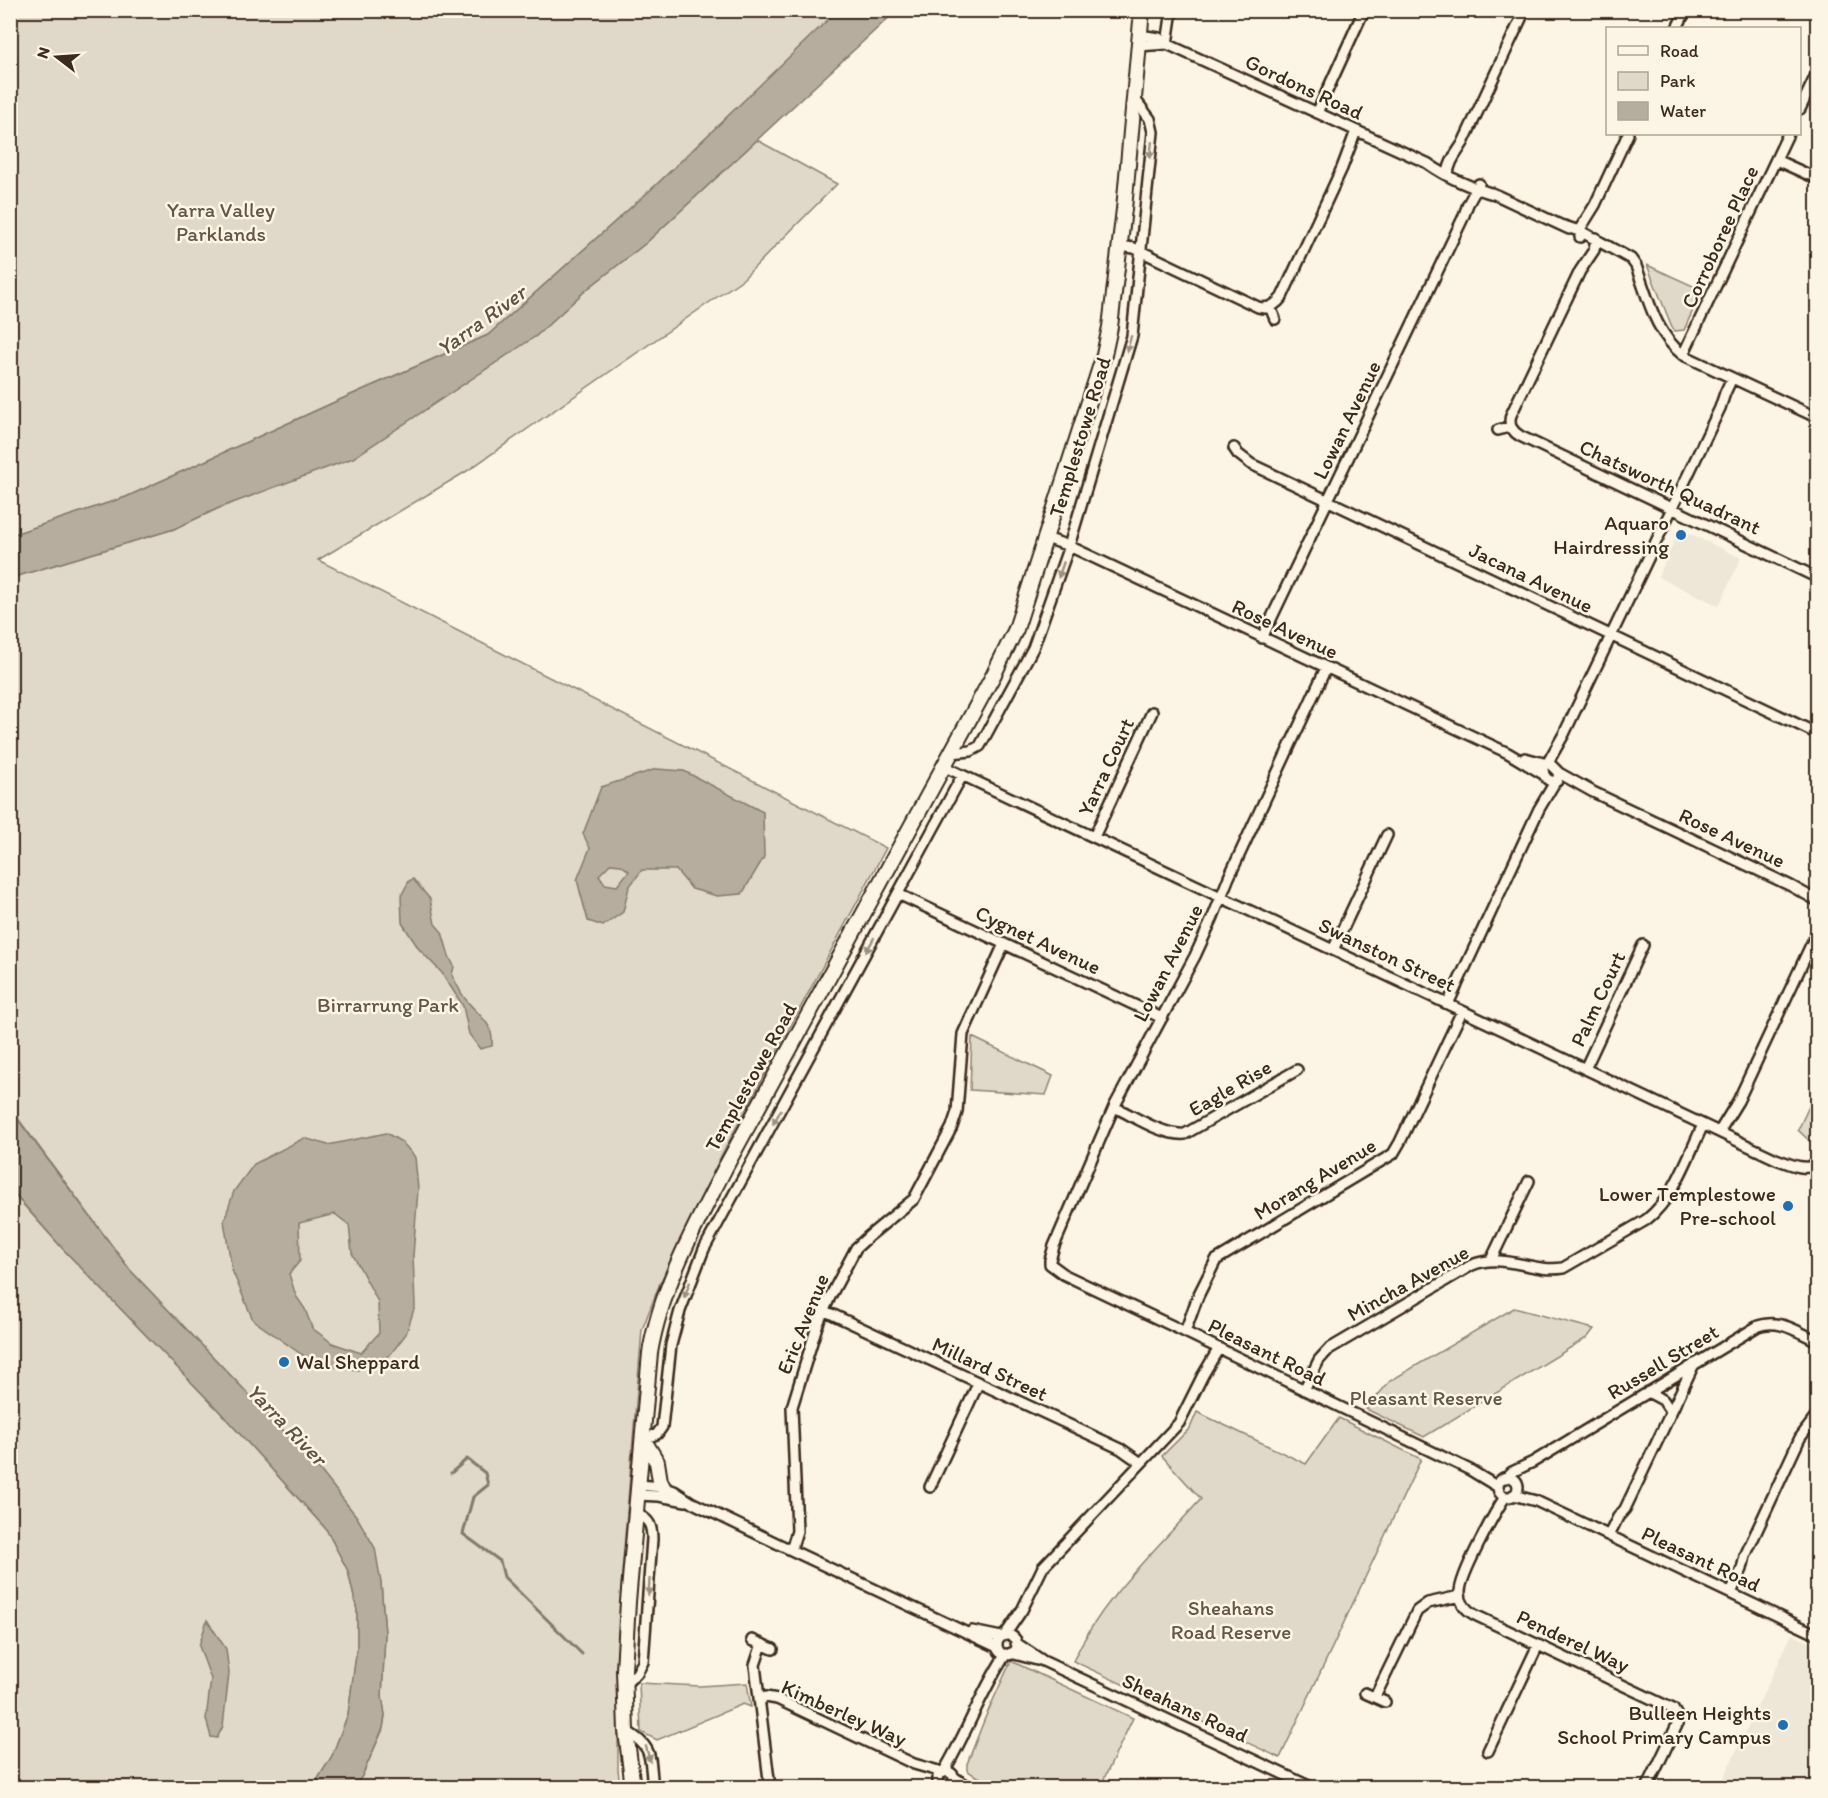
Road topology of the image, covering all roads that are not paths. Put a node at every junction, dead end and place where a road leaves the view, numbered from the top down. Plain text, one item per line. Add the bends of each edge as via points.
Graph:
1 (1142, 10) edge
2 (1173, 10) edge
3 (1364, 10) edge
4 (1525, 10) edge
5 (1686, 10) edge
6 (1678, 27) edge
7 (1139, 40) junction
8 (1167, 44) junction
9 (1818, 71) edge
10 (1134, 98) junction
11 (1801, 107) edge
12 (1317, 113) junction
13 (1359, 133) junction
14 (1628, 135) edge
15 (1788, 135) edge
16 (1776, 160) junction
17 (1449, 172) junction
18 (1818, 179) edge
19 (1477, 188) junction
20 (1582, 233) junction
21 (1594, 241) junction
22 (1119, 246) junction
23 (1141, 251) junction
24 (1270, 307) junction
25 (1275, 319) dead end
26 (1683, 355) junction
27 (1734, 380) junction
28 (1818, 418) edge
29 (1510, 427) junction
30 (1498, 430) dead end
31 (1234, 448) dead end
32 (1328, 501) junction
33 (1672, 508) junction
34 (1046, 538) junction
35 (1069, 546) junction
36 (1818, 578) edge
37 (1611, 636) junction
38 (1262, 638) junction
39 (1326, 668) junction
40 (1152, 712) dead end
41 (1818, 734) edge
42 (951, 753) junction
43 (943, 766) junction
44 (1551, 773) junction
45 (962, 776) junction
46 (1388, 835) dead end
47 (1094, 837) junction
48 (1791, 886) junction
49 (898, 894) junction
50 (1818, 894) edge
51 (1221, 897) junction
52 (1818, 901) edge
53 (1817, 932) edge
54 (1004, 944) junction
55 (1643, 945) dead end
56 (1333, 950) junction
57 (1448, 1004) junction
58 (1462, 1011) junction
59 (1162, 1018) junction
60 (1585, 1069) junction
61 (1297, 1070) dead end
62 (1114, 1107) junction
63 (1703, 1125) junction
64 (1723, 1134) junction
65 (1818, 1165) edge
66 (1529, 1181) dead end
67 (1491, 1260) junction
68 (1050, 1264) junction
69 (1039, 1268) dead end
70 (823, 1310) junction
71 (1181, 1330) junction
72 (1818, 1341) edge
73 (1216, 1347) junction
74 (1694, 1364) junction
75 (978, 1384) junction
76 (1304, 1390) junction
77 (1648, 1392) junction
78 (1671, 1412) junction
79 (1818, 1414) edge
80 (643, 1439) junction
81 (1141, 1463) junction
82 (663, 1487) junction
83 (930, 1487) dead end
84 (1507, 1487) junction
85 (638, 1490) junction
86 (691, 1502) junction
87 (636, 1514) junction
88 (1612, 1537) junction
89 (790, 1550) junction
90 (1728, 1592) junction
91 (1460, 1596) junction
92 (961, 1629) junction
93 (1818, 1635) edge
94 (1009, 1638) junction
95 (752, 1640) dead end
96 (762, 1644) junction
97 (1538, 1645) junction
98 (773, 1649) dead end
99 (1003, 1651) junction
100 (1043, 1661) junction
101 (624, 1685) junction
102 (1365, 1693) dead end
103 (1375, 1697) junction
104 (759, 1701) junction
105 (1385, 1702) dead end
106 (626, 1731) junction
107 (1488, 1750) dead end
108 (946, 1782) edge
109 (633, 1788) edge
110 (653, 1788) edge
111 (770, 1788) edge
112 (971, 1788) edge
113 (1313, 1788) edge
114 (1647, 1788) edge

1 - 7 main road, Templestowe Road
2 - 8 street
3 - 12 street
4 - 17 street
5 - 6 street
7 - 8 street, Gordons Road via 1159,38
7 - 10 main road, Templestowe Road
8 - 12 street, Gordons Road
9 - 11 street
10 - 22 main road, Templestowe Road
10 -> 23 street, Templestowe Road via 1152,125
12 - 13 street, Gordons Road
13 - 17 street, Gordons Road
13 - 24 street via 1281,297
14 - 20 street
15 - 16 street, Corroboree Place
16 - 18 street
16 - 26 street, Corroboree Place
17 - 19 street, Gordons Road
19 - 20 street, Gordons Road
19 - 32 street, Lowan Avenue
20 - 21 street, Gordons Road
21 - 26 street, Gordons Road via 1634,262 1660,330
21 - 29 street via 1509,420
22 - 23 street
22 - 34 main road, Templestowe Road via 1104,355
23 - 24 street via 1258,307
23 -> 35 street, Templestowe Road via 1132,336
24 - 25 street
26 - 27 street
27 - 28 street
27 - 33 street
29 - 30 street
29 - 33 street, Chatsworth Quadrant via 1520,436
31 - 32 street, Jacana Avenue via 1251,464
32 - 37 street, Jacana Avenue
32 - 38 street, Lowan Avenue
33 - 36 street, Chatsworth Quadrant
33 - 37 street
34 - 35 street, Rose Avenue
34 - 42 main road, Templestowe Road via 1016,629
35 - 38 street, Rose Avenue
35 -> 42 street, Templestowe Road via 1033,648 980,746
37 - 41 street, Jacana Avenue
37 - 44 street via 1564,734
38 - 39 street, Rose Avenue
39 - 44 street, Rose Avenue
39 - 51 street, Lowan Avenue
40 - 47 street, Yarra Court
42 - 43 main road, Templestowe Road
43 - 45 street, Swanston Street
43 - 80 main road, Templestowe Road via 687,1244 653,1334
44 - 48 street, Rose Avenue
44 - 57 street via 1539,809
45 - 47 street, Swanston Street
45 - 49 street, Templestowe Road
46 - 56 street
47 - 51 street, Swanston Street
48 - 50 street, Rose Avenue
48 - 52 street, Rose Avenue
49 - 54 street, Cygnet Avenue
49 -> 80 street, Templestowe Road via 704,1249 671,1346 662,1427 657,1434
51 - 56 street, Swanston Street
51 - 59 street, Lowan Avenue
53 - 64 street
54 - 59 street, Cygnet Avenue
54 - 70 street, Eric Avenue via 963,1034 957,1112 952,1127 914,1199 861,1243
55 - 60 street, Palm Court
56 - 57 street, Swanston Street
57 - 58 street, Swanston Street
58 - 60 street, Swanston Street
58 - 71 street, Morang Avenue via 1393,1154 1222,1255 1212,1265
59 - 62 street, Lowan Avenue
60 - 63 street, Swanston Street
61 - 62 street, Eagle Rise via 1185,1134 1167,1132
62 - 68 street, Lowan Avenue via 1054,1246
63 - 64 street, Swanston Street
63 - 67 street, Mincha Avenue via 1668,1196 1647,1220 1563,1268
64 - 65 street, Swanston Street via 1792,1165
66 - 67 street
67 - 76 street, Mincha Avenue via 1472,1265 1335,1345 1319,1360
68 - 69 street
68 - 71 street, Pleasant Road via 1065,1275
70 - 75 street, Millard Street
70 - 89 street, Eric Avenue via 792,1407 797,1531
71 - 73 street, Pleasant Road
72 - 74 street, Russell Street via 1787,1327 1766,1323
73 - 76 street, Pleasant Road
73 - 81 street via 1179,1423
74 - 77 street, Russell Street
74 - 78 street
75 - 81 street, Millard Street via 1121,1449
75 - 83 street
76 - 84 street, Pleasant Road
77 - 78 street via 1663,1400
77 - 84 street, Russell Street via 1512,1472
78 - 88 street via 1618,1517
79 - 90 street via 1800,1438
80 - 82 main road via 657,1462
80 - 85 main road, Templestowe Road
81 - 94 street via 1043,1567
82 - 85 street, Sheahans Road
82 - 86 street, Sheahans Road
84 - 88 street, Pleasant Road
84 - 91 street via 1461,1582
85 - 86 street, Sheahans Road
85 - 87 main road, Templestowe Road
86 - 89 street, Sheahans Road
87 - 101 main road, Templestowe Road
87 -> 101 street via 650,1523 651,1550 643,1662
88 - 90 street, Pleasant Road
89 - 92 street, Sheahans Road
90 - 93 street, Pleasant Road
91 - 97 street, Penderel Way via 1469,1612
91 - 103 street via 1428,1602 1417,1611
92 - 94 street, Sheahans Road
92 - 99 street, Sheahans Road
94 - 99 street via 998,1641
94 - 99 street via 1015,1649
94 - 100 street, Sheahans Road
95 - 96 street, Kimberley Way
96 - 98 street, Kimberley Way
96 - 104 street, Kimberley Way via 754,1665
97 - 107 street
97 - 114 street, Penderel Way via 1675,1712 1677,1725
99 - 100 street, Sheahans Road
99 - 108 street
100 - 113 street, Sheahans Road
101 - 106 main road, Templestowe Road
102 - 103 street
103 - 105 street
104 - 108 street, Kimberley Way via 766,1697 777,1700
104 - 111 street, Kimberley Way
106 - 109 main road, Templestowe Road
106 -> 110 street via 647,1747
108 - 112 street, Kimberley Way

